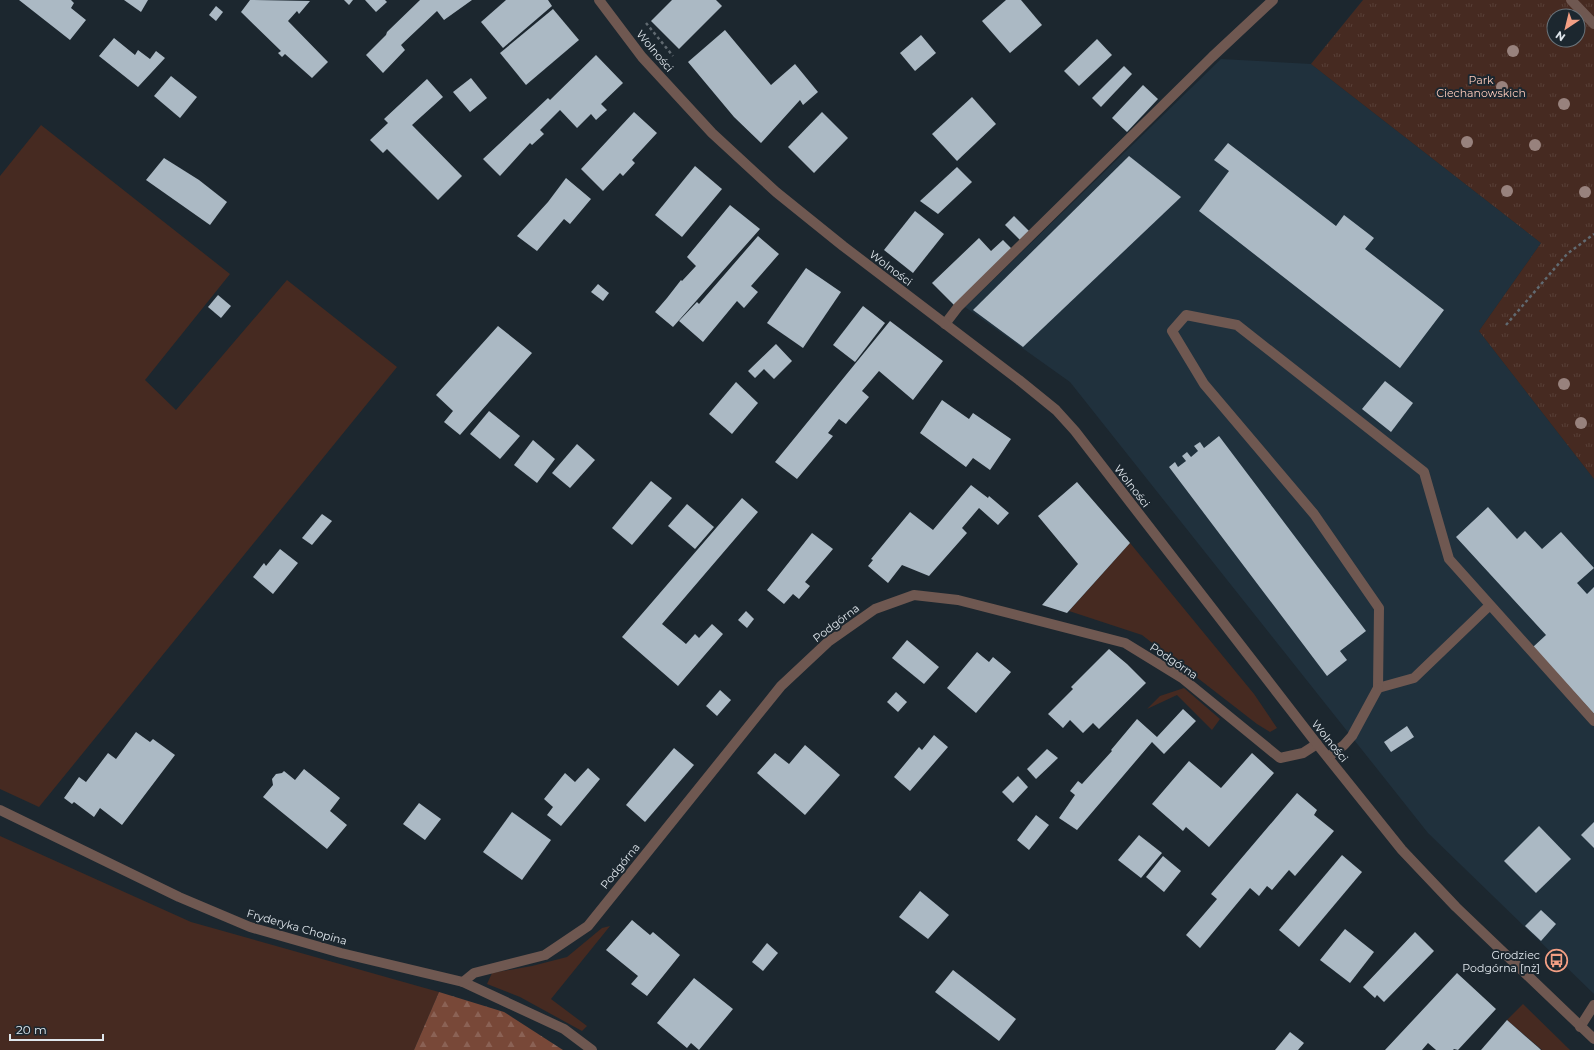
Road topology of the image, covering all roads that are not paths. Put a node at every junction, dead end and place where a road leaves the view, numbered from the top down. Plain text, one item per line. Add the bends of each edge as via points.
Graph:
1 (599, 0) edge
2 (1273, 0) edge
3 (1571, 0) edge
4 (1594, 24) edge
5 (945, 324) junction
6 (1490, 605) junction
7 (1378, 688) junction
8 (1594, 721) edge
9 (1317, 744) junction
10 (1328, 757) junction
11 (0, 810) edge
12 (463, 982) junction
13 (1594, 1005) edge
14 (1580, 1027) junction
15 (1594, 1039) edge
16 (592, 1050) edge

1 - 5 street, Wolności via 642,57 712,133 776,192
2 - 5 street via 1206,63 958,308
3 - 4 street
5 - 9 street, Wolności via 1019,380 1066,421
6 - 7 street via 1414,678
6 - 7 street via 1449,559 1424,472 1237,325 1186,315 1172,331 1204,384 1314,514 1379,608
6 - 8 street
7 - 10 street via 1352,736
9 - 10 street, Wolności
9 - 12 street, Podgórna via 1302,753 1280,758 1182,678 1125,643 958,600 914,595 875,609 828,642 782,686 588,926 545,955 474,973
10 - 14 street, Wolności via 1402,850 1428,878
11 - 12 street, Fryderyka Chopina via 179,897 250,927 342,953
12 - 16 street, Fryderyka Chopina via 564,1029
13 - 14 street
14 - 15 street, Wolności

